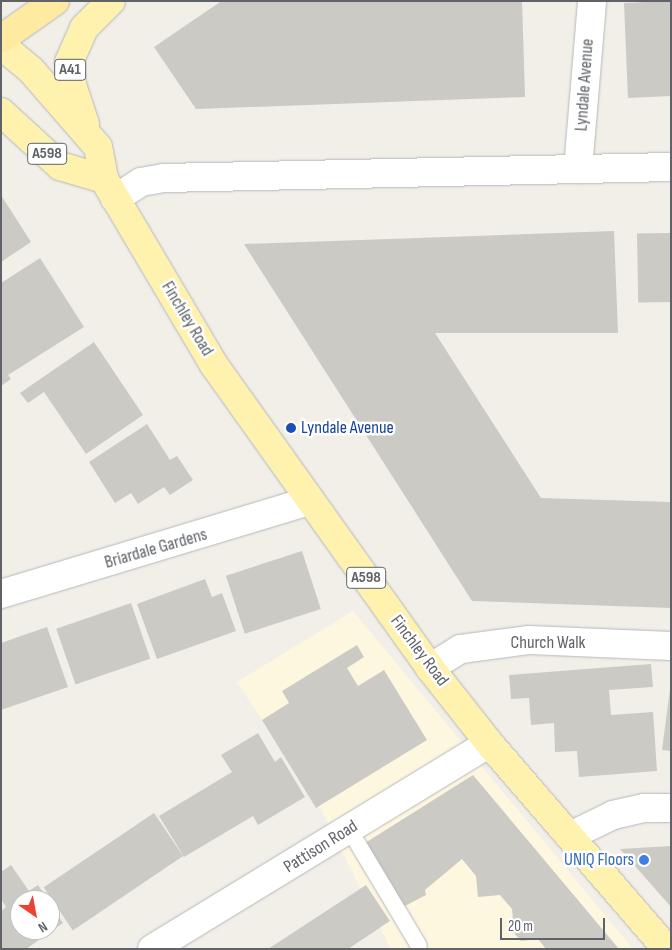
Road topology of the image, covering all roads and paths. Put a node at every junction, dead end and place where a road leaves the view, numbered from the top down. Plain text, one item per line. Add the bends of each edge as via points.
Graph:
1 (56, 1) edge
2 (110, 1) edge
3 (592, 1) edge
4 (1, 39) edge
5 (1, 45) edge
6 (1, 112) edge
7 (98, 147) junction
8 (671, 167) edge
9 (578, 169) junction
10 (110, 189) junction
11 (310, 501) junction
12 (1, 594) edge
13 (671, 646) edge
14 (430, 668) junction
15 (489, 743) junction
16 (671, 808) edge
17 (349, 829) junction
18 (570, 836) junction
19 (419, 946) dead end
20 (152, 949) edge
21 (667, 949) edge

1 - 4 highway
2 - 7 main road, A41 via 84,28 69,62 72,85
3 - 9 street, Lyndale Avenue
5 - 7 main road, A598 via 30,70
6 - 10 main road, A598 via 60,166
7 - 10 main road, Finchley Road / A598
8 - 9 street
9 - 10 street via 164,178
10 - 11 main road, Finchley Road / A598 via 214,365
11 - 12 street, Briardale Gardens
11 - 14 main road, Finchley Road / A598
13 - 14 street, Church Walk via 529,640 461,649
14 - 15 main road, Finchley Road / A598
15 - 17 street, Pattison Road
15 - 18 main road, Finchley Road / A598
16 - 18 street via 644,808 613,815
17 - 19 lane
17 - 20 street, Pattison Road
18 - 21 main road, Finchley Road / A598

